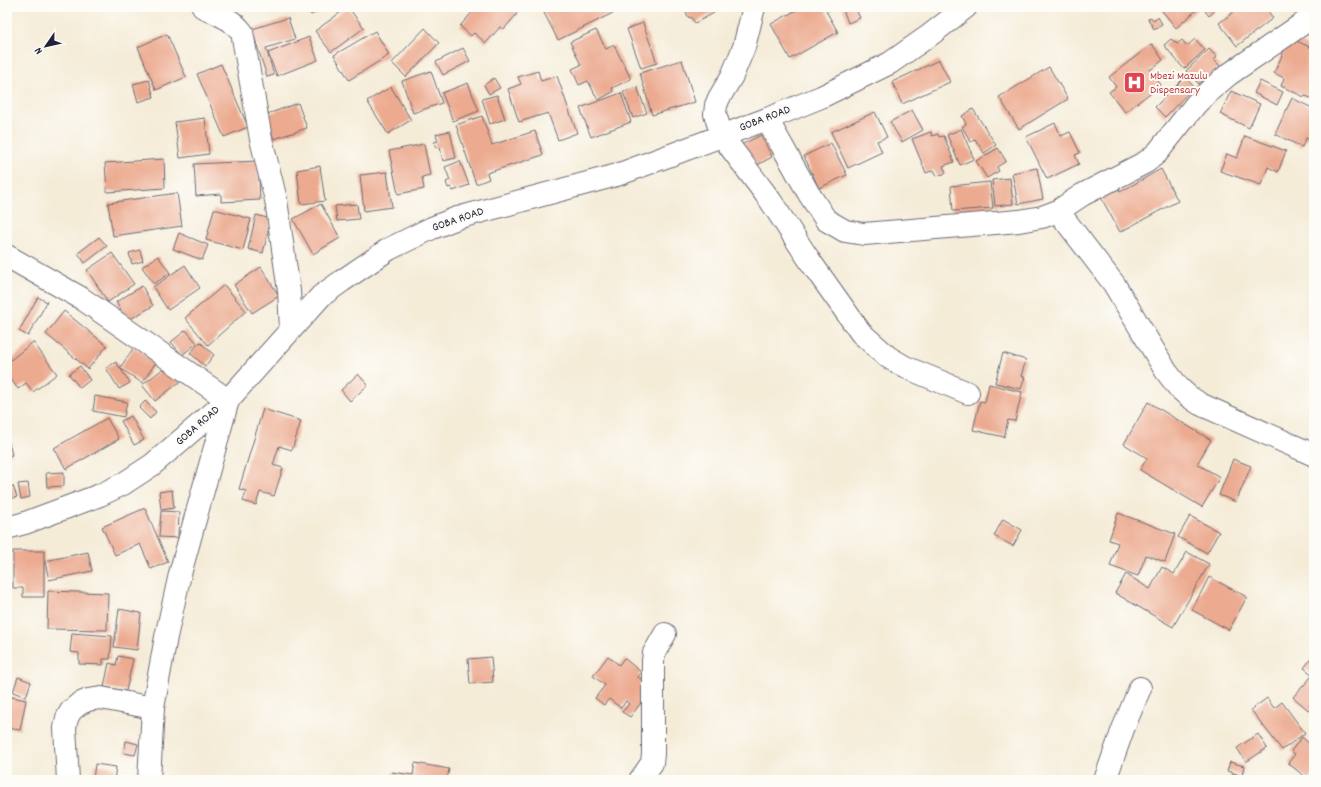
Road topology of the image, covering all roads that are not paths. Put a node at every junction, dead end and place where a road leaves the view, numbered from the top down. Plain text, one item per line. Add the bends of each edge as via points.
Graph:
1 (203, 7) edge
2 (754, 7) edge
3 (966, 7) edge
4 (1307, 14) edge
5 (767, 119) junction
6 (722, 136) junction
7 (1058, 211) junction
8 (7, 256) edge
9 (291, 329) junction
10 (968, 393) dead end
11 (228, 400) junction
12 (1314, 455) edge
13 (7, 528) edge
14 (664, 634) dead end
15 (1140, 688) dead end
16 (153, 708) junction
17 (68, 780) edge
18 (149, 780) edge
19 (640, 780) edge
20 (1105, 780) edge

1 - 9 street via 229,20 242,32 261,139 276,200 289,291
2 - 6 street via 744,47 716,105 715,114
3 - 5 street, GOBA ROAD via 890,62 821,97
4 - 7 street via 1209,91 1157,153 1146,162 1082,195
5 - 6 street, GOBA ROAD
5 - 7 street via 808,194 826,220 845,231 864,234 1019,221
6 - 9 street, GOBA ROAD via 617,175 457,218 432,228 390,249 321,296
6 - 10 street via 770,200 861,333 900,364
7 - 12 street via 1114,284 1166,371 1179,388 1200,404
8 - 11 street via 81,298
9 - 11 street, GOBA ROAD
11 - 13 street, GOBA ROAD via 152,465 123,484 100,495
11 - 16 street via 180,574
14 - 19 street via 652,661 652,763
15 - 20 street
16 - 17 street via 100,698 79,704 71,711 64,728
16 - 18 street

